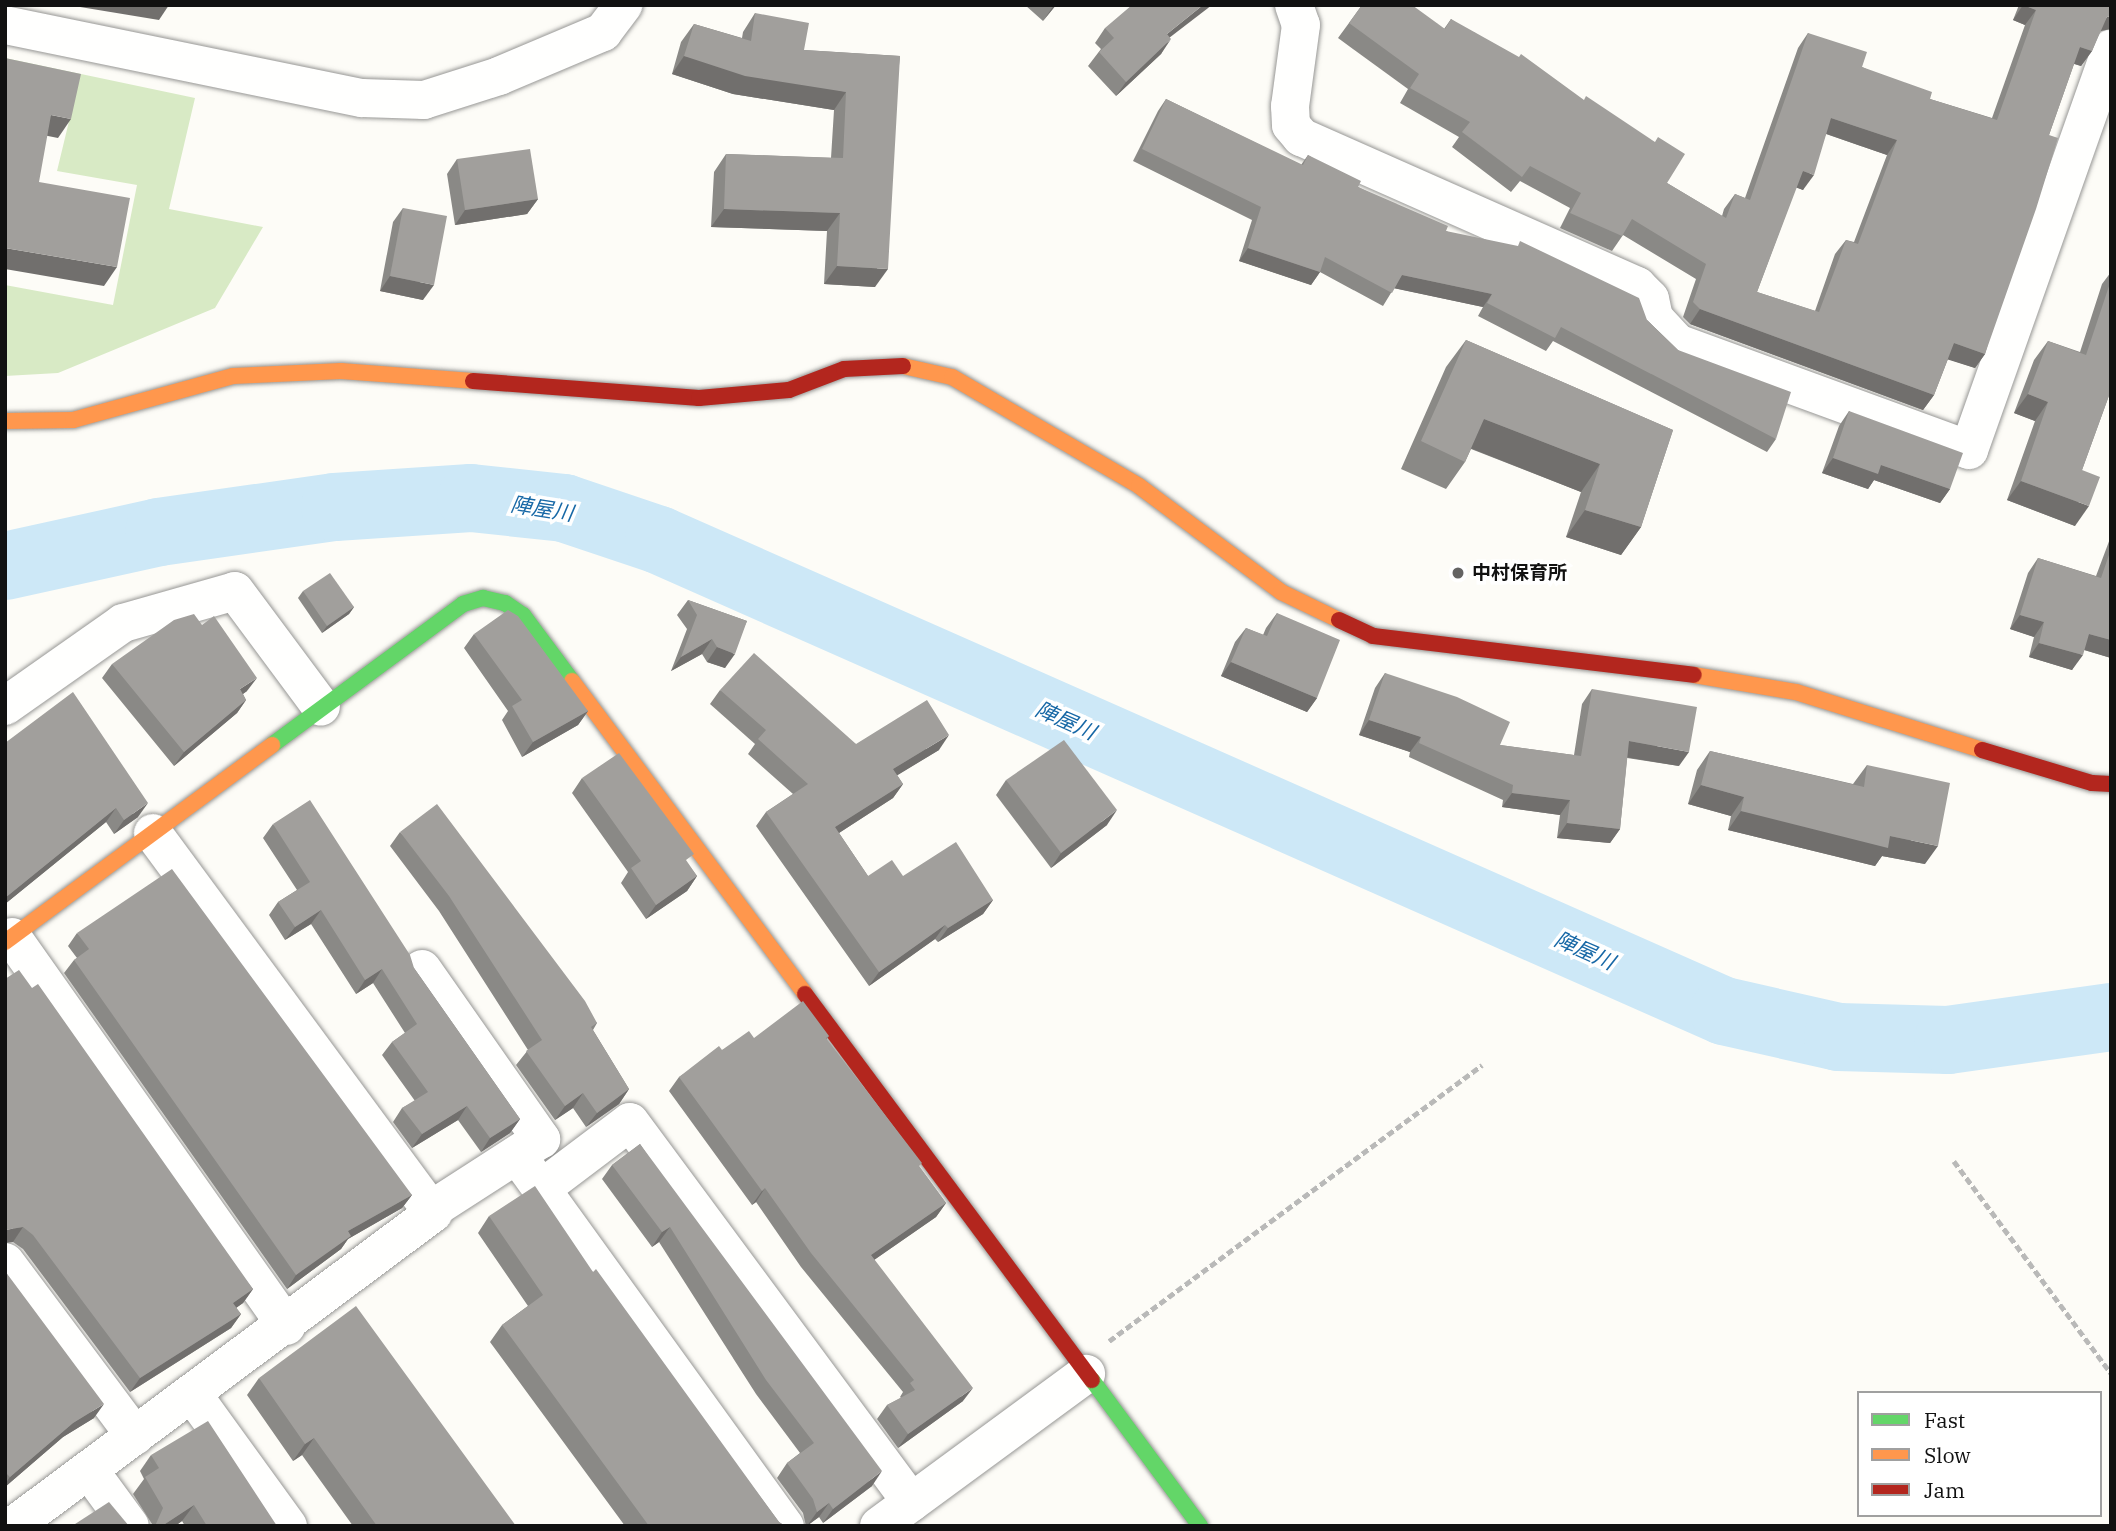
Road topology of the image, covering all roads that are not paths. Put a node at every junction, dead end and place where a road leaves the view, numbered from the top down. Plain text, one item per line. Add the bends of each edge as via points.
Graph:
1 (623, 5) edge
2 (1294, 5) edge
3 (5, 25) edge
4 (2111, 48) edge
5 (5, 421) edge
6 (5, 706) edge
7 (321, 707) junction
8 (2111, 784) edge
9 (153, 833) junction
10 (9, 940) edge
11 (422, 968) dead end
12 (517, 1155) junction
13 (541, 1189) junction
14 (431, 1210) junction
15 (5, 1262) edge
16 (286, 1326) junction
17 (1086, 1374) junction
18 (193, 1395) junction
19 (135, 1436) junction
20 (89, 1470) junction
21 (911, 1502) junction
22 (13, 1526) edge
23 (130, 1526) edge
24 (288, 1526) edge
25 (785, 1526) edge
26 (879, 1526) edge
27 (1199, 1526) edge

1 - 3 street via 603,32 499,76 424,100 362,98
2 - 4 street via 1301,24 1290,106 1292,125 1301,137 1637,286 1650,299 1654,318 1677,343 1969,450
5 - 8 street via 73,420 233,376 341,371 699,398 789,390 844,369 896,364 952,377 1139,486 1281,592 1373,636 1650,668 1796,692 2052,772
6 - 7 street via 123,622 235,591
7 - 9 street
7 - 17 street via 463,604 483,598 505,603 523,615
9 - 10 street
9 - 14 street
10 - 16 street
11 - 12 street via 541,1139
12 - 13 street
12 - 14 street
13 - 21 street via 630,1122
13 - 25 street
14 - 16 street
15 - 19 street
16 - 18 street
17 - 21 street
17 - 27 street
18 - 19 street
18 - 24 street
19 - 20 street
20 - 22 street
20 - 23 street
21 - 26 street

